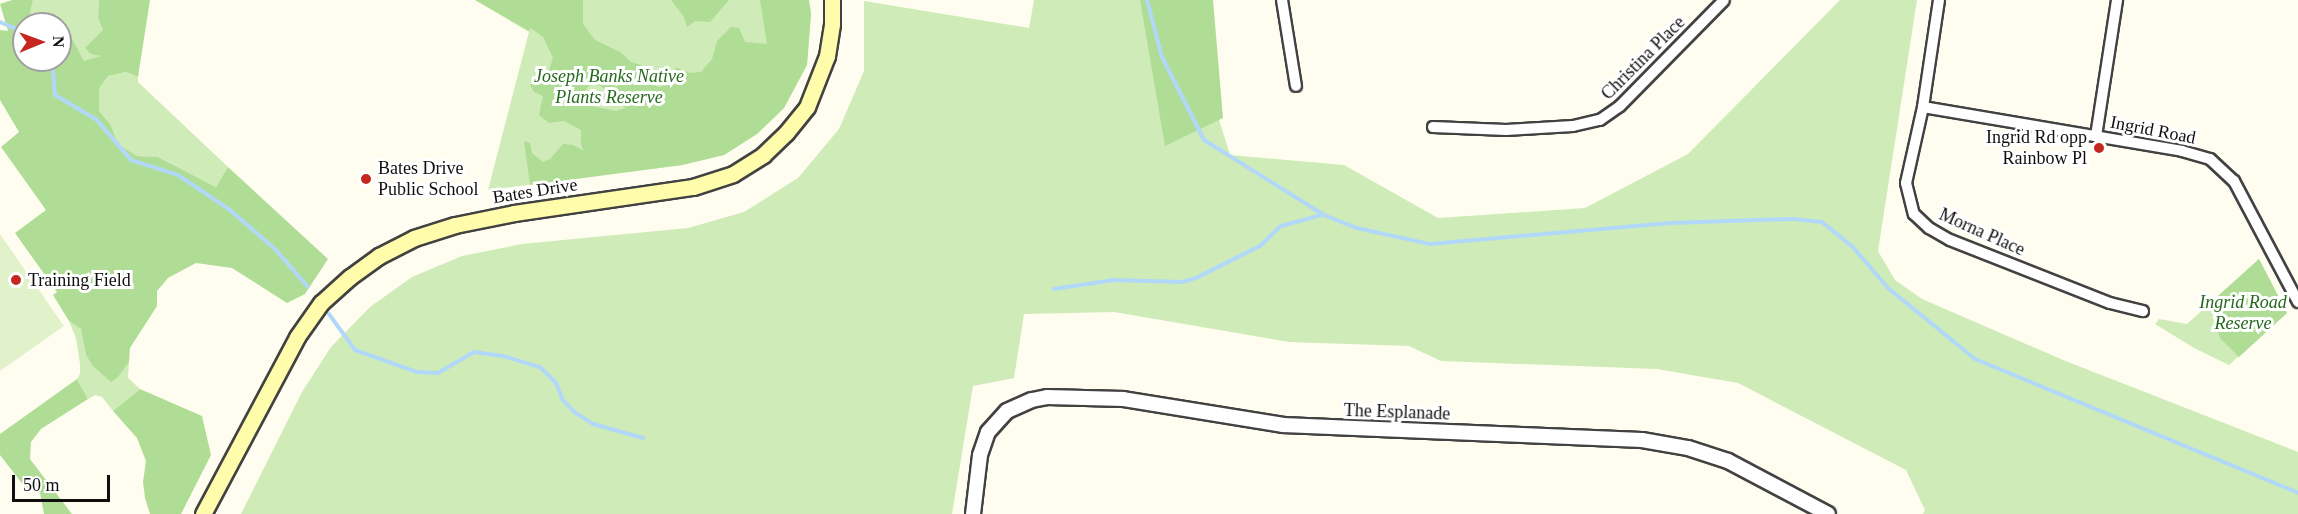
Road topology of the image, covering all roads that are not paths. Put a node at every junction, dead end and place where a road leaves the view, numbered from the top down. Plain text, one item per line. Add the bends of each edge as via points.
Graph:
1 (832, 0) edge
2 (1282, 0) edge
3 (1724, 0) edge
4 (1939, 0) edge
5 (2117, 0) edge
6 (1296, 86) dead end
7 (1923, 107) junction
8 (1433, 127) dead end
9 (2096, 136) junction
10 (2298, 302) edge
11 (2143, 311) dead end
12 (203, 514) edge
13 (973, 514) edge
14 (1828, 514) edge

1 - 12 main road, Bates Drive via 827,56 807,107 762,155 733,174 693,187 455,225 414,238 350,277 321,303 297,337
2 - 6 street
3 - 8 street, Christina Place via 1620,106 1600,120 1573,126 1506,130
4 - 7 street, Morna Place
5 - 9 street
7 - 9 street, Ingrid Road
7 - 11 street, Morna Place via 1906,183 1910,204 1921,221 1950,240 2110,303
9 - 10 street, Ingrid Road via 2182,151 2219,165 2234,181
13 - 14 street, The Esplanade via 980,455 988,432 1018,405 1047,397 1106,398 1283,424 1642,440 1688,448 1728,461

